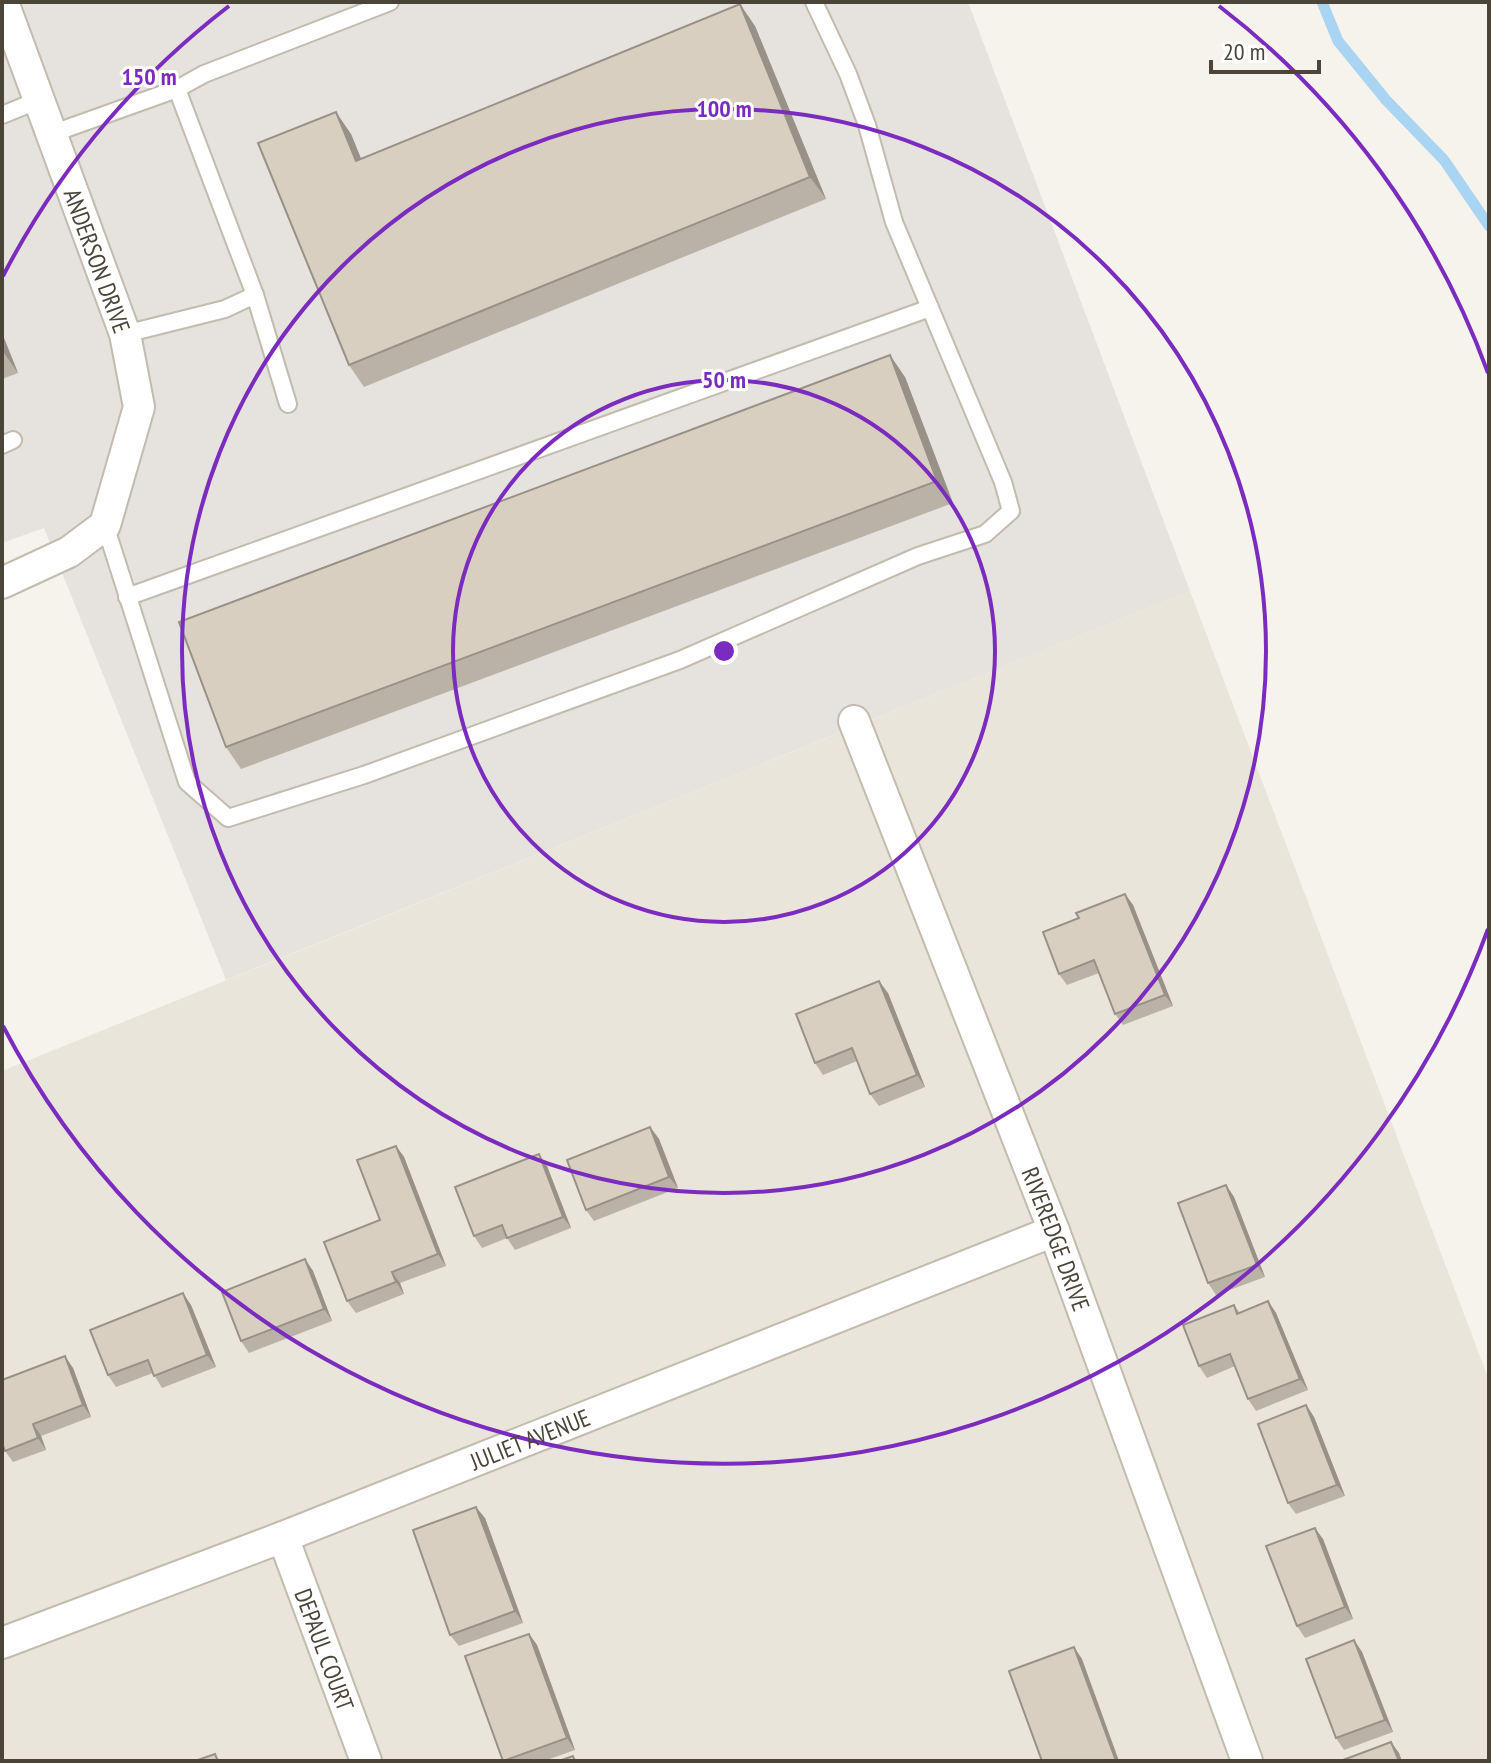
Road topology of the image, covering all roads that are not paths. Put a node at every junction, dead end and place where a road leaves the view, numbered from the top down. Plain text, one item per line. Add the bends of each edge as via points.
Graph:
1 (390, 2) edge
2 (814, 2) edge
3 (8, 6) edge
4 (177, 89) junction
5 (39, 100) junction
6 (2, 115) edge
7 (51, 134) junction
8 (255, 295) junction
9 (930, 308) junction
10 (125, 334) junction
11 (288, 404) dead end
12 (105, 525) junction
13 (2, 583) edge
14 (127, 597) junction
15 (854, 721) dead end
16 (1054, 1231) junction
17 (283, 1537) junction
18 (2, 1643) edge
19 (366, 1761) edge
20 (1247, 1761) edge

1 - 4 lane
2 - 9 lane via 848,74 894,222
3 - 5 street, ANDERSON DRIVE
4 - 7 lane
4 - 8 lane
5 - 6 lane
5 - 7 street, ANDERSON DRIVE
7 - 10 street, ANDERSON DRIVE
8 - 10 lane via 225,309
8 - 11 lane
9 - 14 lane
9 - 14 lane via 1011,511 985,534 918,556 680,660 519,721 228,818 187,782
10 - 12 street, ANDERSON DRIVE via 139,407
12 - 13 street via 69,552
12 - 14 lane
15 - 16 street, RIVEREDGE DRIVE
16 - 17 street, JULIET AVENUE
16 - 20 street, RIVEREDGE DRIVE
17 - 18 street, JULIET AVENUE
17 - 19 street, DEPAUL COURT

